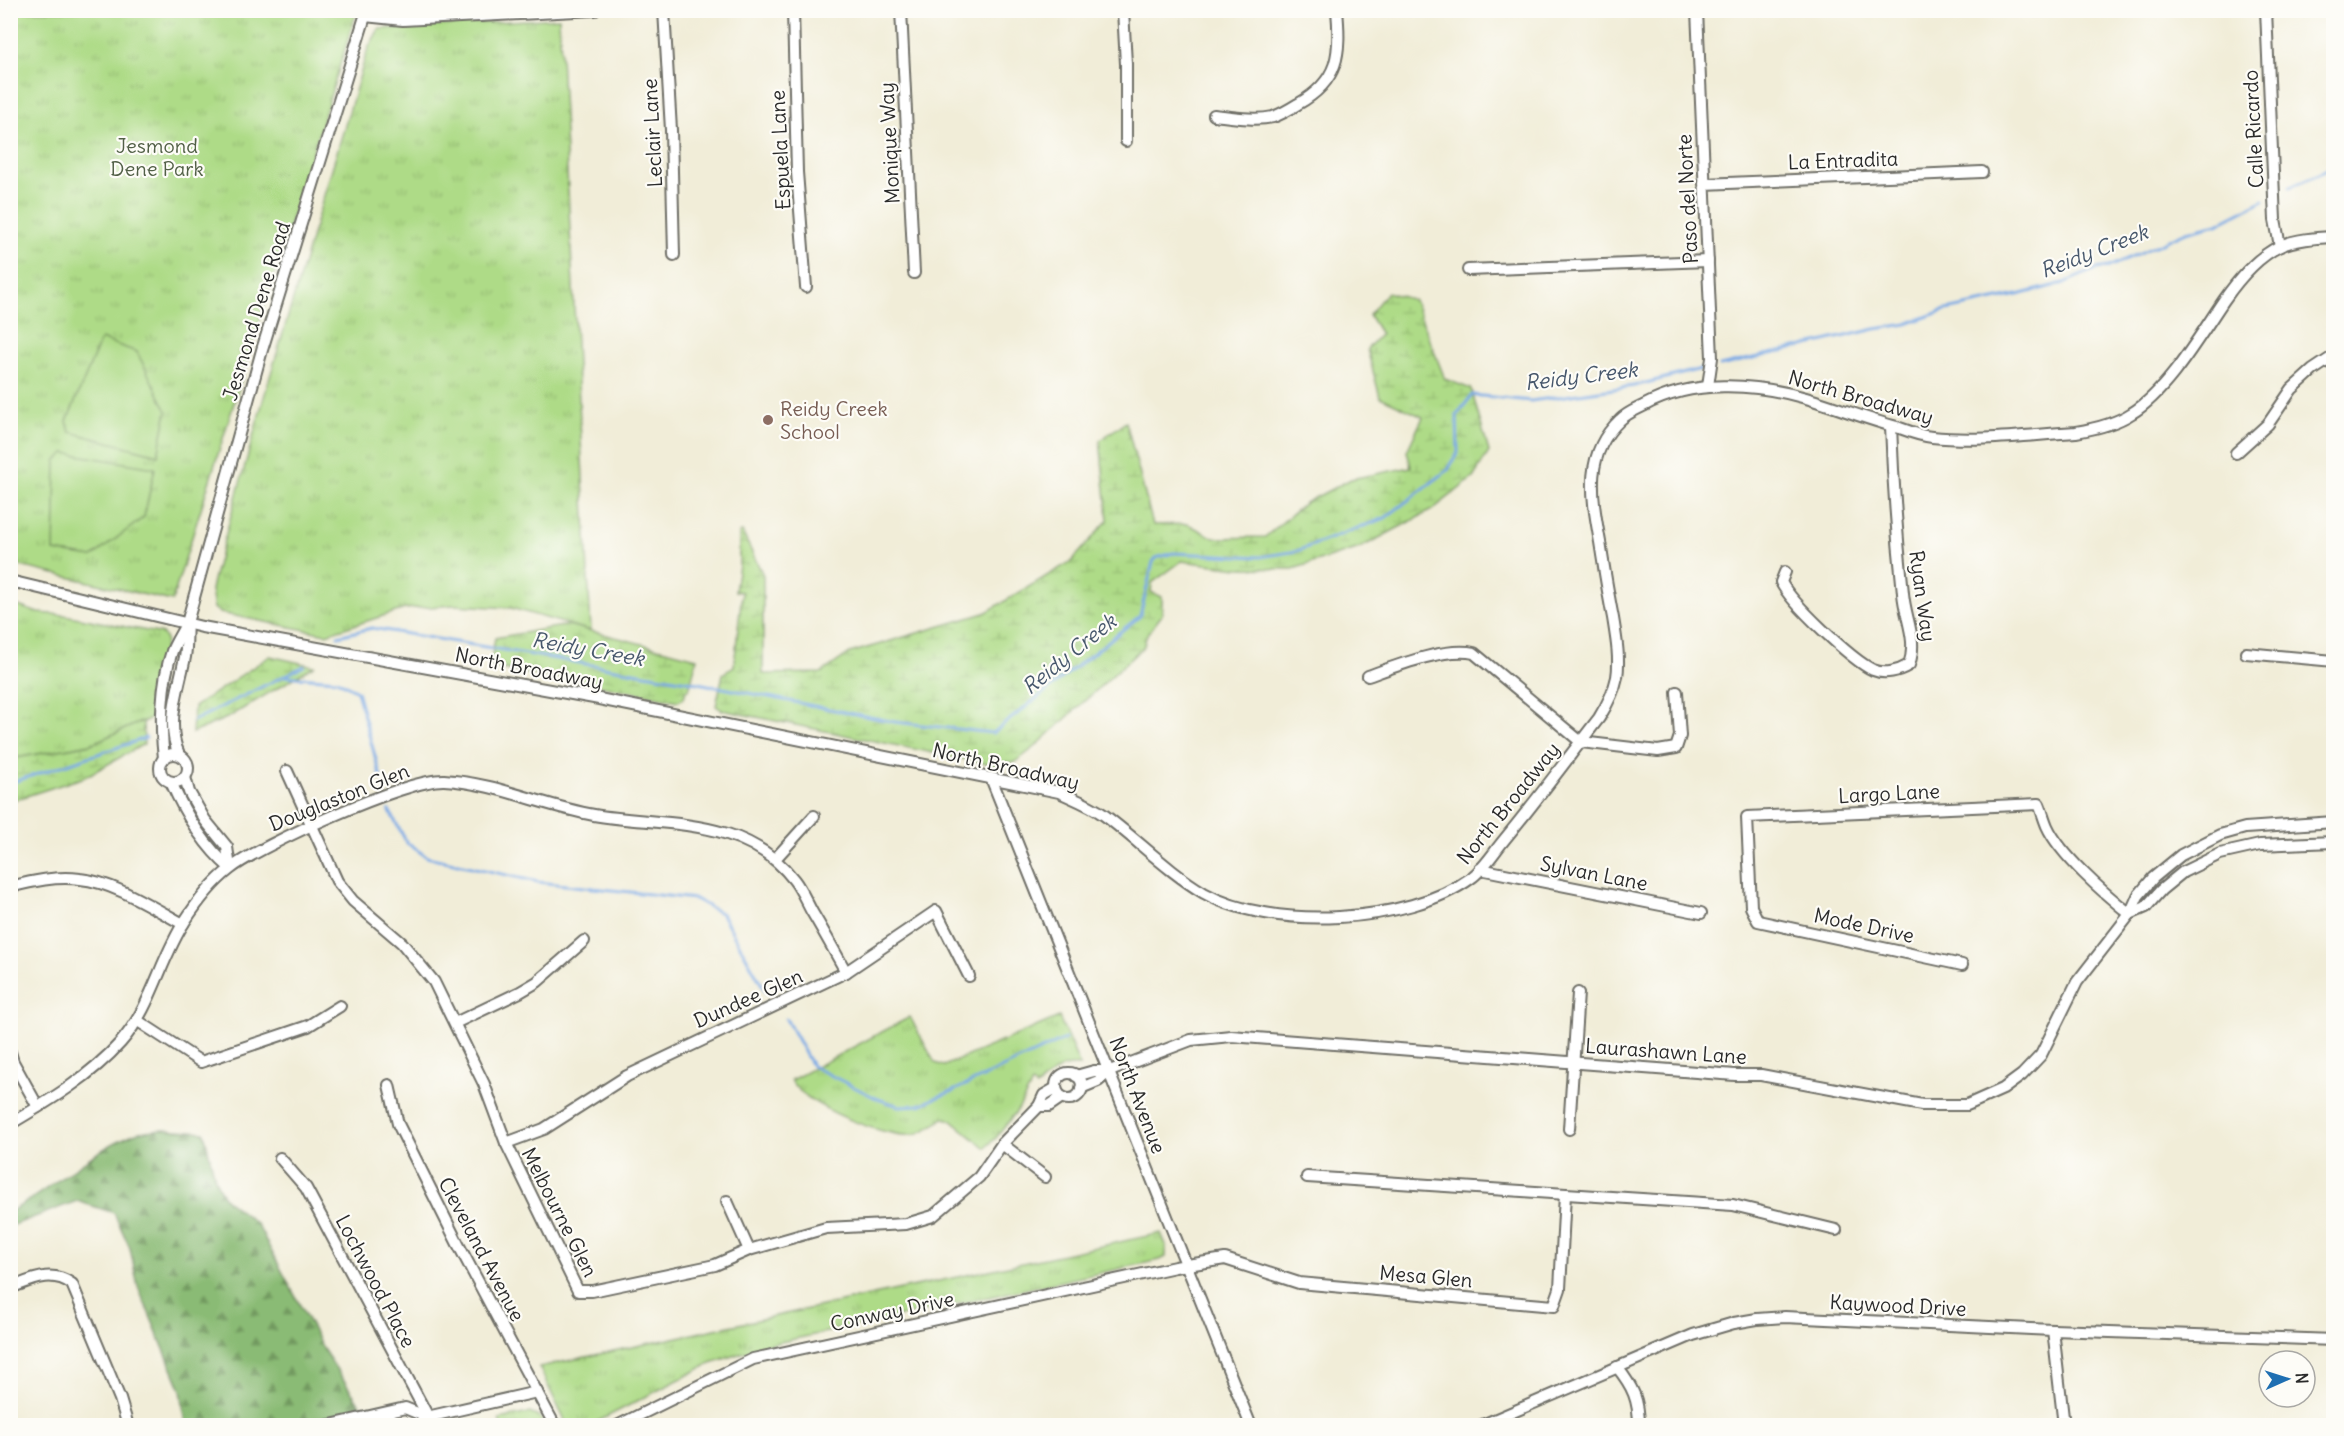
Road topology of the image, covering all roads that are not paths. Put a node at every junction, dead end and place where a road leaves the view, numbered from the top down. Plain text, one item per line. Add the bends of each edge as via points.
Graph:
1 (595, 10) edge
2 (664, 10) edge
3 (793, 10) edge
4 (901, 10) edge
5 (1123, 10) edge
6 (1337, 10) edge
7 (1696, 10) edge
8 (2266, 10) edge
9 (366, 13) edge
10 (1214, 115) dead end
11 (1126, 141) dead end
12 (1982, 172) dead end
13 (1704, 184) junction
14 (2334, 237) edge
15 (2280, 246) junction
16 (674, 255) dead end
17 (1708, 261) junction
18 (1468, 270) dead end
19 (914, 273) dead end
20 (806, 287) dead end
21 (2334, 356) edge
22 (1708, 386) junction
23 (1891, 426) junction
24 (2236, 453) dead end
25 (1785, 572) dead end
26 (10, 581) edge
27 (187, 623) junction
28 (2246, 653) dead end
29 (2334, 661) edge
30 (1368, 676) dead end
31 (1677, 692) dead end
32 (1581, 742) junction
33 (179, 754) junction
34 (164, 758) junction
35 (287, 771) dead end
36 (185, 777) junction
37 (991, 778) junction
38 (171, 782) junction
39 (814, 816) dead end
40 (2334, 822) edge
41 (312, 826) junction
42 (2334, 842) edge
43 (775, 859) junction
44 (230, 868) junction
45 (1480, 869) junction
46 (10, 887) edge
47 (1701, 913) dead end
48 (2130, 914) junction
49 (1758, 921) joint
50 (183, 924) junction
51 (584, 941) dead end
52 (1962, 965) dead end
53 (846, 972) junction
54 (969, 976) dead end
55 (1578, 993) dead end
56 (340, 1006) dead end
57 (138, 1021) junction
58 (455, 1023) junction
59 (10, 1052) edge
60 (1573, 1063) junction
61 (1110, 1071) junction
62 (1076, 1076) junction
63 (389, 1085) dead end
64 (1081, 1088) junction
65 (1059, 1093) junction
66 (38, 1107) junction
67 (10, 1124) edge
68 (1569, 1129) dead end
69 (506, 1143) junction
70 (1002, 1144) junction
71 (279, 1158) dead end
72 (1045, 1177) dead end
73 (1307, 1178) dead end
74 (1565, 1194) junction
75 (727, 1201) dead end
76 (1836, 1230) dead end
77 (749, 1250) junction
78 (1186, 1267) junction
79 (10, 1288) edge
80 (2053, 1330) junction
81 (2334, 1340) edge
82 (1617, 1367) junction
83 (537, 1392) junction
84 (430, 1421) edge
85 (128, 1425) edge
86 (326, 1425) edge
87 (418, 1425) edge
88 (555, 1425) edge
89 (617, 1425) edge
90 (1251, 1425) edge
91 (1480, 1425) edge
92 (1639, 1425) edge
93 (2064, 1425) edge

1 - 9 street via 403,20
2 - 16 street, Leclair Lane
3 - 20 street, Espuela Lane via 797,172
4 - 19 street, Monique Way
5 - 11 street
6 - 10 street via 1338,53 1325,85 1274,117
7 - 13 street, Paso del Norte
8 - 15 street, Calle Ricardo
9 - 27 street, Jesmond Dene Road via 262,350
12 - 13 street, La Entradita
13 - 17 street, Paso del Norte
14 - 15 street, North Broadway
15 - 23 street, North Broadway via 2237,282 2161,390 2132,413 2090,430 1965,439 1929,437
17 - 18 street
17 - 22 street, Paso del Norte via 1712,358
21 - 24 street via 2292,389 2268,424
22 - 23 street, North Broadway via 1781,392
22 - 32 street, North Broadway via 1660,397 1624,416 1600,447 1594,464 1592,496 1618,664 1608,704
23 - 25 street, Ryan Way via 1893,500 1904,600 1914,647 1909,665 1889,672 1874,671 1863,663 1810,619 1785,590 1781,582
26 - 27 street, North Broadway
27 - 33 street via 174,705 174,745
27 - 34 street via 172,651 164,693
27 - 37 street, North Broadway
28 - 29 street
30 - 32 street via 1408,662 1474,653
31 - 32 street via 1680,736 1676,748 1658,751
32 - 45 street, North Broadway
33 - 34 street
33 - 36 street via 188,763
34 - 38 street via 161,774
35 - 41 street, Melbourne Glen
36 - 38 street
36 - 44 street via 205,820 227,847
37 - 45 street, North Broadway via 1059,792 1083,802 1198,888 1230,904 1264,912 1336,918 1383,911 1448,892
37 - 61 street, North Avenue
38 - 44 street via 205,842
39 - 43 street
40 - 48 street, Laurashawn Lane via 2245,828 2220,835 2181,855 2152,878
41 - 43 street, Douglaston Glen via 401,790 441,780 492,787 594,815 728,832
41 - 44 street, Douglaston Glen via 260,849
41 - 58 street, Melbourne Glen via 337,881 353,901 416,957
42 - 48 street, Laurashawn Lane via 2260,845 2220,854 2183,872 2146,907
43 - 53 street, Douglaston Glen via 795,880
44 - 50 street, Douglaston Glen via 200,899
45 - 47 street, Sylvan Lane
46 - 50 street via 37,880 82,879 109,886
48 - 49 street, Largo Lane via 2098,888 2054,839 2039,804 1746,818 1750,907
48 - 60 street, Laurashawn Lane via 2077,981 2041,1055 2003,1089 1967,1105 1922,1106 1761,1075
49 - 52 street, Mode Drive
50 - 57 street, Douglaston Glen
51 - 58 street via 537,982
53 - 54 street, Dundee Glen via 936,910
53 - 69 street, Dundee Glen via 627,1076 544,1129
55 - 60 street
56 - 57 street via 308,1026 201,1062
57 - 66 street, Douglaston Glen via 100,1064
58 - 69 street, Melbourne Glen
59 - 66 street
60 - 61 street, Laurashawn Lane via 1231,1036 1191,1040
60 - 68 street
61 - 62 street, Melbourne Glen
61 - 64 street, Melbourne Glen
61 - 78 street, North Avenue
62 - 64 street
62 - 65 street, Melbourne Glen via 1064,1075 1058,1080
63 - 83 street, Cleveland Avenue via 398,1124
64 - 65 street, Melbourne Glen via 1076,1097 1069,1099
65 - 70 street, Melbourne Glen via 1049,1106 1039,1106
66 - 67 street, Douglaston Glen
69 - 77 street, Melbourne Glen via 578,1291 715,1265
70 - 72 street
70 - 77 street, Melbourne Glen via 979,1178 933,1216 906,1224 826,1228
71 - 84 street, Lochwood Place via 306,1188
73 - 74 street
74 - 76 street via 1733,1205
74 - 78 street, Mesa Glen via 1560,1289 1554,1306 1299,1283 1225,1259
75 - 77 street
78 - 89 street, Conway Drive via 753,1359
78 - 90 street, North Avenue
79 - 85 street via 53,1275 72,1284
80 - 81 street, Kaywood Drive
80 - 82 street, Kaywood Drive via 1785,1317 1757,1319 1693,1335
80 - 93 street
82 - 91 street, Kaywood Drive
82 - 92 street via 1632,1385
83 - 84 street
83 - 88 street, Cleveland Avenue
84 - 86 street via 405,1408
84 - 87 street

